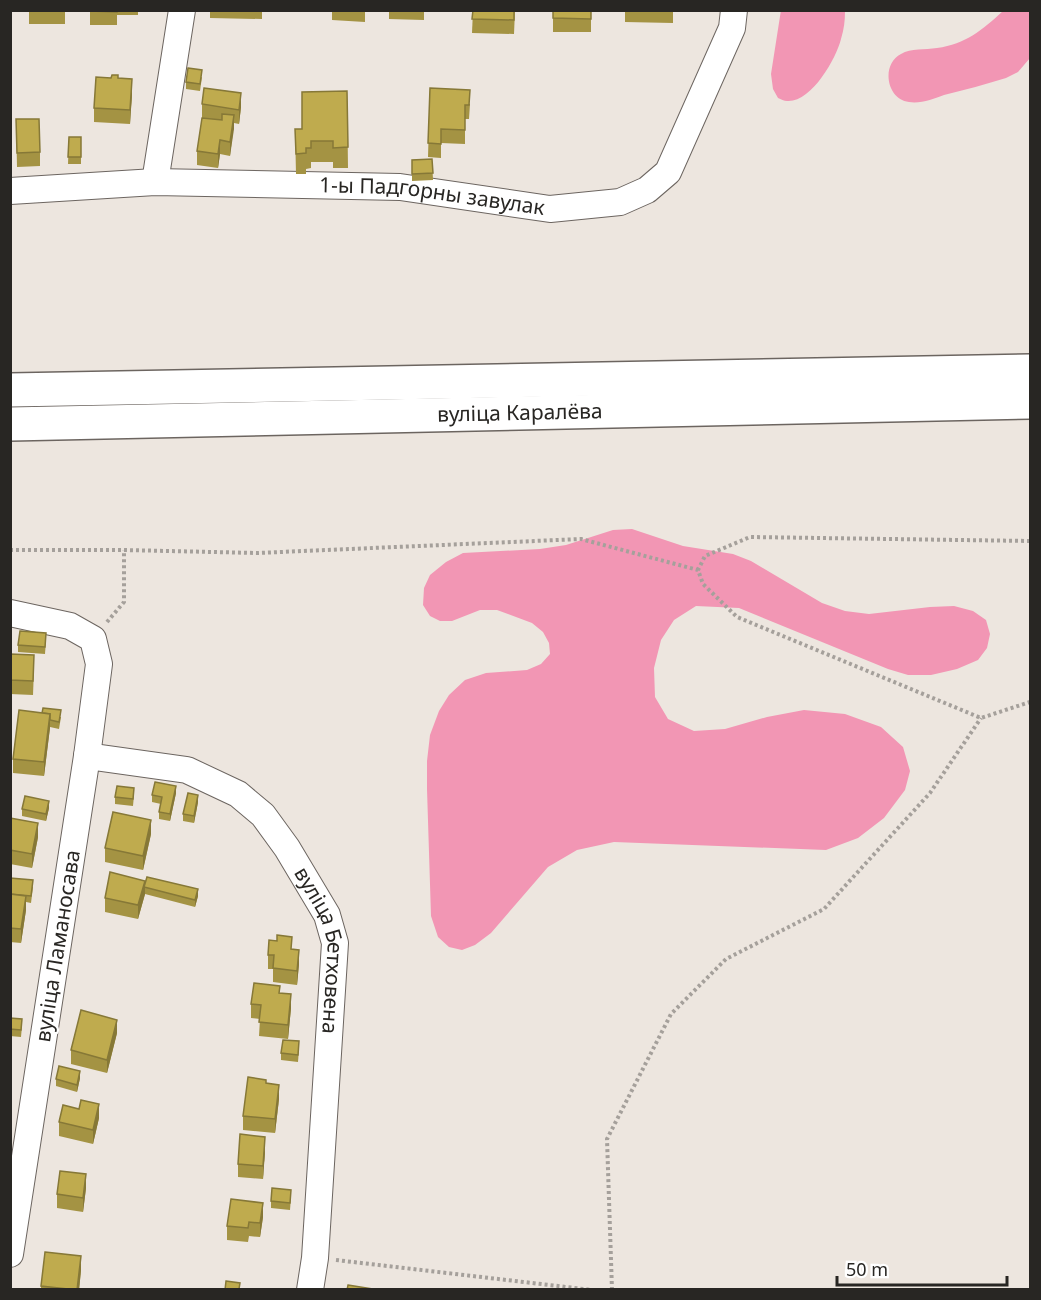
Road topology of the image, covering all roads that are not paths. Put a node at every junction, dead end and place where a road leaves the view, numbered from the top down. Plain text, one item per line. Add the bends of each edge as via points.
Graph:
1 (182, 10) edge
2 (734, 10) edge
3 (155, 182) junction
4 (10, 191) edge
5 (1030, 371) edge
6 (10, 390) edge
7 (1030, 402) edge
8 (10, 424) edge
9 (10, 613) edge
10 (87, 756) junction
11 (10, 1254) edge
12 (310, 1290) edge

1 - 3 street
2 - 3 street, 1-ы Падгорны завулак via 732,28 668,172 647,190 620,202 550,209 400,187
3 - 4 street, 1-ы Падгорны завулак
5 - 6 main road, вуліца Каралёва
7 - 8 main road, вуліца Каралёва
9 - 10 street, вуліца Ламаносава via 70,626 93,639 99,664
10 - 11 street, вуліца Ламаносава
10 - 12 street, вуліца Бетховена via 187,770 238,794 262,815 281,840 327,915 335,943

